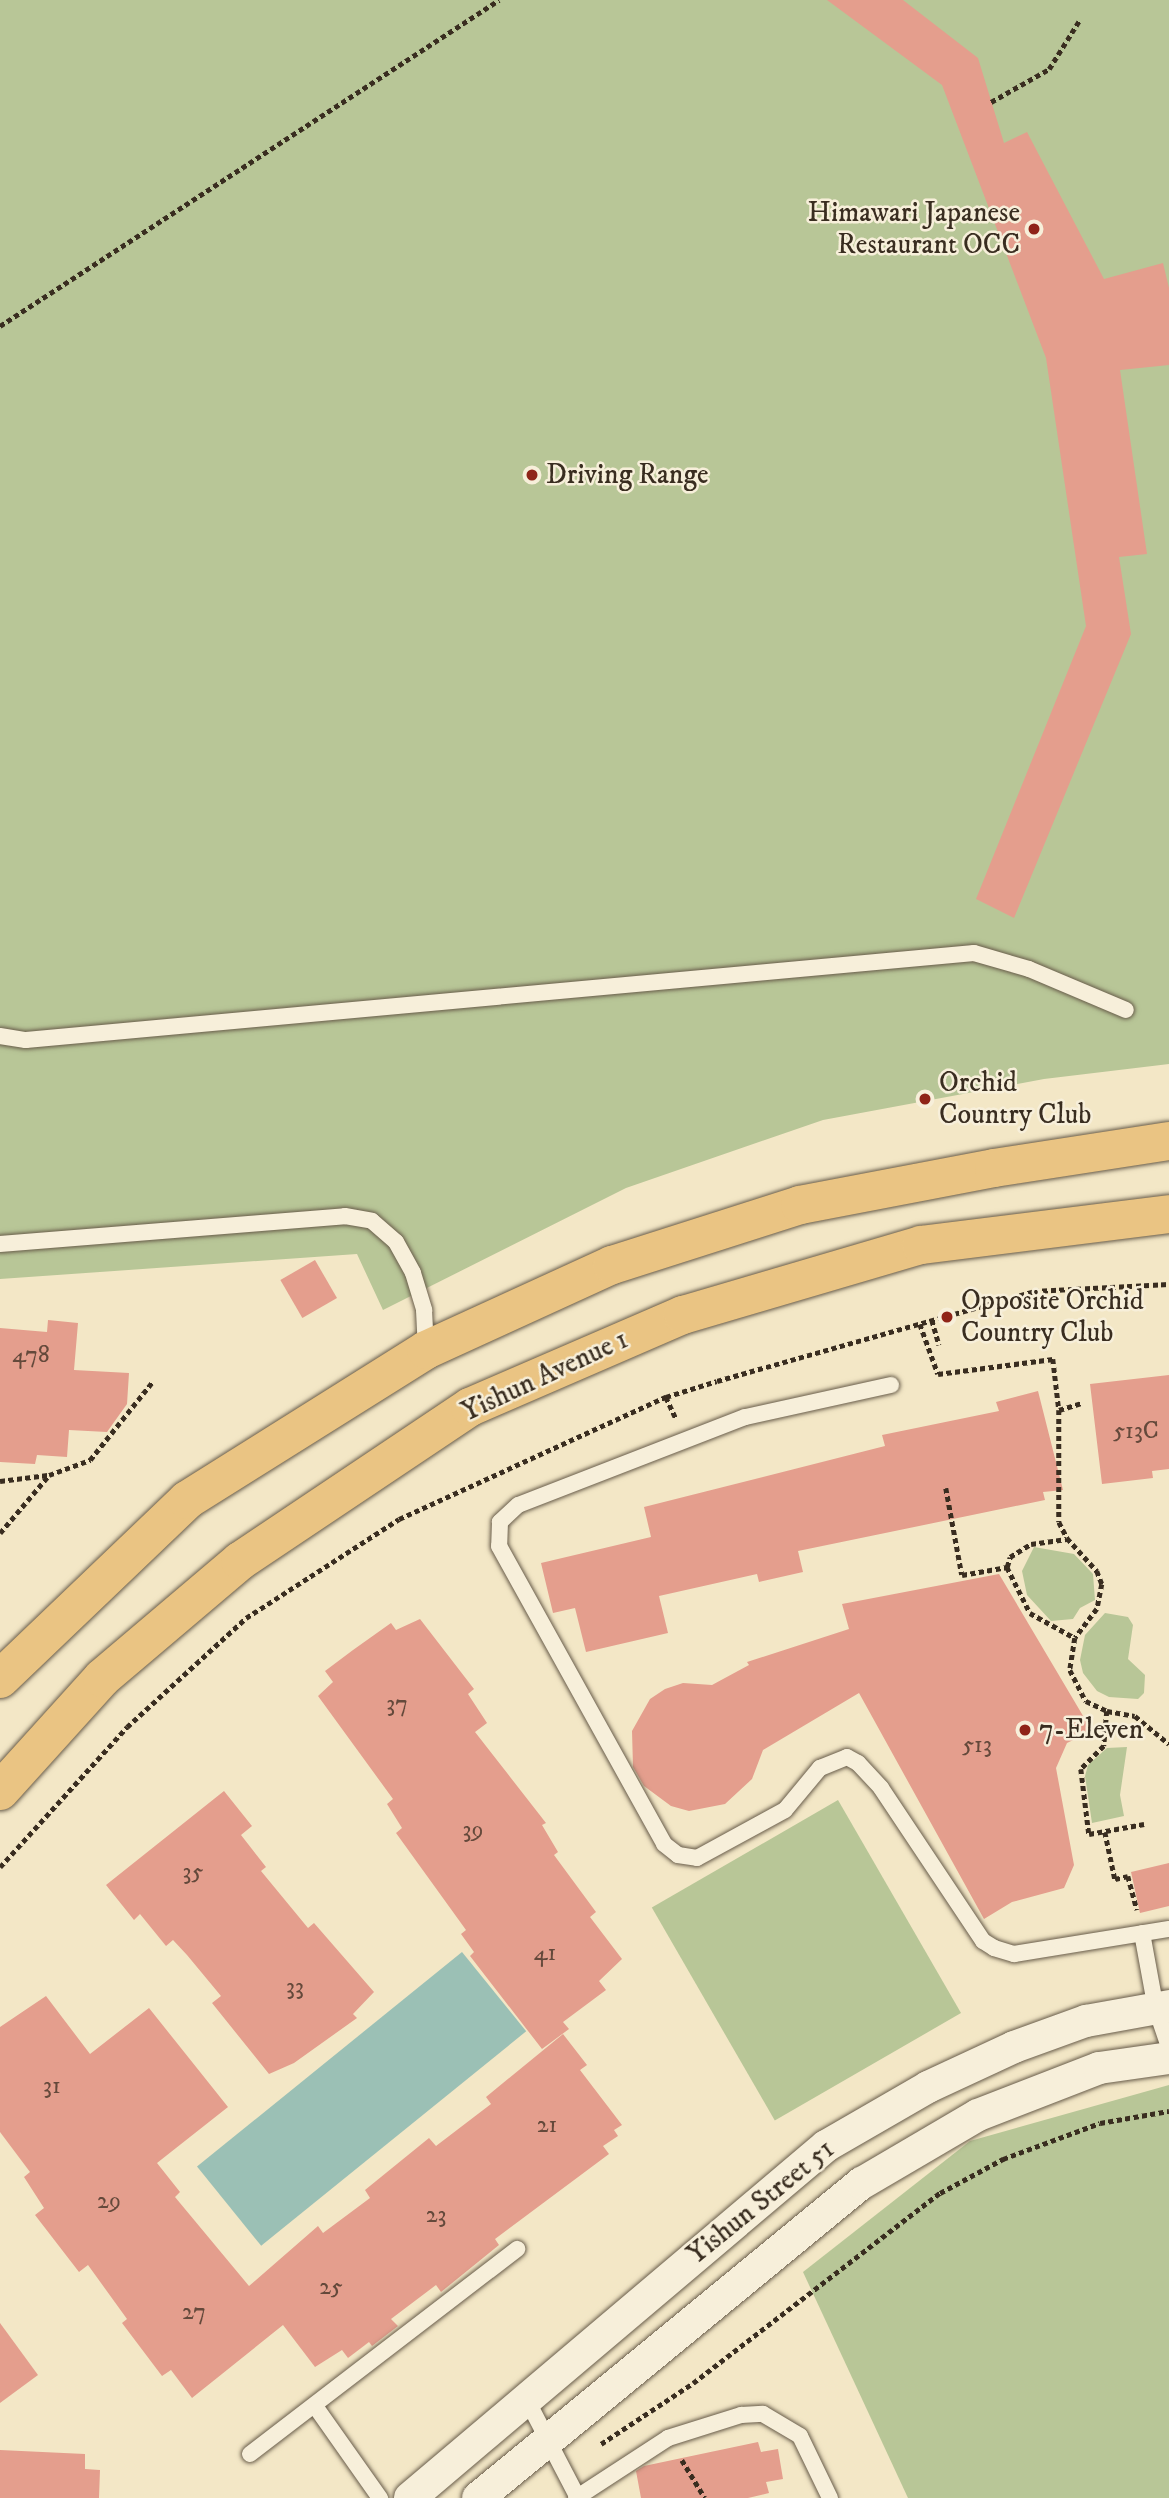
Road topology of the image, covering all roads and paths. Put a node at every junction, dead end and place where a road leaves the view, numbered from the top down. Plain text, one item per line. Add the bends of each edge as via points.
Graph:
1 (499, 0) edge
2 (1079, 21) dead end
3 (992, 102) dead end
4 (0, 326) edge
5 (1126, 1010) dead end
6 (0, 1036) edge
7 (1169, 1140) edge
8 (1169, 1214) edge
9 (0, 1244) edge
10 (932, 1320) dead end
11 (920, 1324) dead end
12 (939, 1345) dead end
13 (426, 1350) junction
14 (153, 1381) dead end
15 (891, 1385) dead end
16 (666, 1397) dead end
17 (1083, 1403) dead end
18 (1059, 1410) junction
19 (676, 1418) dead end
20 (49, 1475) junction
21 (0, 1481) edge
22 (946, 1488) dead end
23 (0, 1533) edge
24 (1067, 1538) junction
25 (1007, 1567) junction
26 (1076, 1638) junction
27 (0, 1679) edge
28 (1107, 1711) junction
29 (1169, 1744) edge
30 (0, 1791) edge
31 (1144, 1824) dead end
32 (1105, 1832) junction
33 (1169, 1929) edge
34 (1142, 1933) junction
35 (1163, 2007) edge
36 (1169, 2047) edge
37 (1169, 2058) edge
38 (1169, 2111) edge
39 (517, 2249) dead end
40 (527, 2400) junction
41 (315, 2406) junction
42 (668, 2438) junction
43 (551, 2439) junction
44 (250, 2454) dead end
45 (565, 2468) junction
46 (577, 2497) edge
47 (380, 2498) edge
48 (411, 2498) edge
49 (478, 2498) edge
50 (705, 2498) edge
51 (830, 2498) edge

1 - 4 path
2 - 3 path via 1049,69
5 - 6 lane via 1029,969 974,953 26,1040
7 - 13 main road via 800,1205 612,1265
8 - 30 main road, Yishun Avenue 1 via 921,1245 683,1315 470,1407 240,1561 102,1678
9 - 13 lane via 345,1216 373,1221 396,1242 413,1273 424,1310
10 - 12 path
11 - 18 path via 938,1374 1052,1359
13 - 27 main road via 187,1500
14 - 20 path via 90,1460
15 - 34 lane via 745,1417 518,1505 500,1522 499,1546 664,1844 678,1855 697,1858 785,1810 820,1768 847,1758 858,1763 881,1788 983,1941 994,1948 1014,1954
16 - 19 path
17 - 18 path
18 - 24 path via 1056,1508
20 - 21 path
20 - 23 path
22 - 25 path via 962,1575
24 - 25 path via 1031,1544 1010,1557
24 - 26 path via 1089,1560 1102,1584 1097,1609
25 - 26 path via 1030,1613
26 - 28 path via 1069,1655 1074,1682 1086,1701
28 - 29 path via 1135,1716
28 - 32 path via 1104,1746 1081,1769 1089,1834
31 - 32 path
32 - 34 path via 1115,1879 1128,1876
33 - 34 lane
34 - 35 lane
35 - 36 lane
35 - 40 street, Yishun Street 51 via 1086,2021 1014,2047 928,2087 826,2146
37 - 43 street, Yishun Street 51 via 1099,2068 978,2115 862,2183 677,2330
38 - 45 path via 1100,2123 1003,2159 940,2193 693,2383
39 - 41 lane
40 - 43 lane
40 - 48 street, Yishun Street 51
41 - 44 lane
41 - 47 lane
42 - 46 lane
42 - 50 path
42 - 51 lane via 762,2414 800,2436
43 - 45 lane
43 - 49 street, Yishun Street 51
45 - 46 lane

